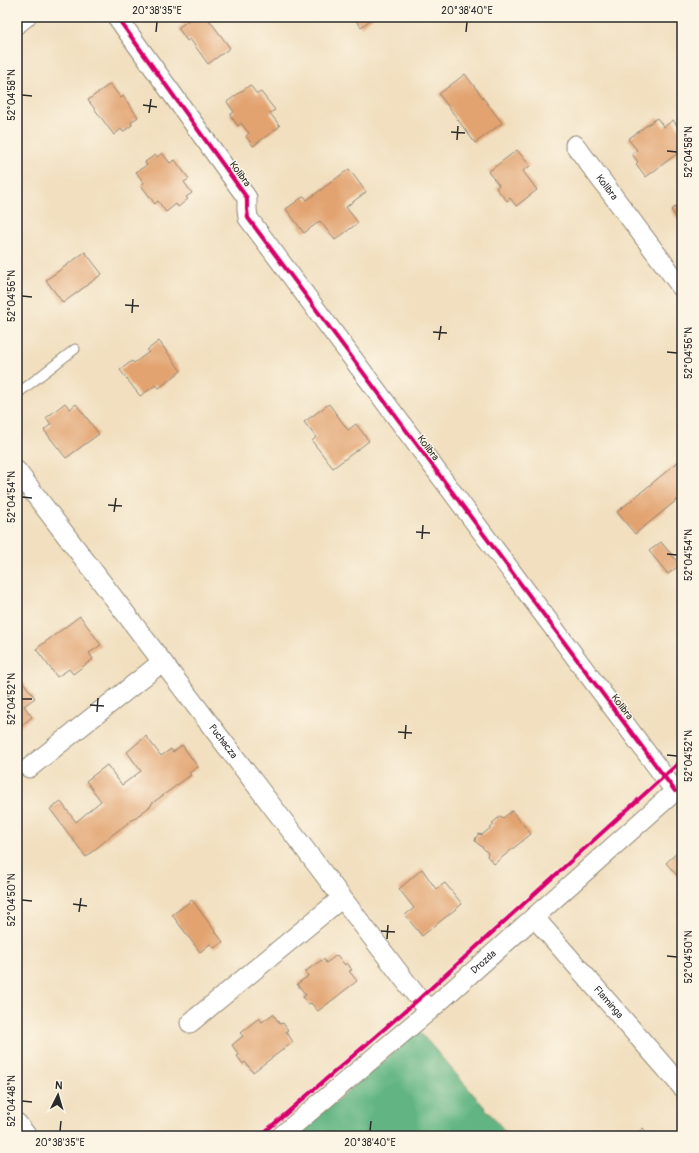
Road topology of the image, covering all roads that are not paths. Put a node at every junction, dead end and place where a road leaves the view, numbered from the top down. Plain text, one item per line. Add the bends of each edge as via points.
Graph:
1 (26, 17) edge
2 (116, 17) edge
3 (17, 24) edge
4 (575, 145) dead end
5 (682, 288) edge
6 (75, 349) dead end
7 (17, 394) edge
8 (17, 471) edge
9 (162, 662) junction
10 (29, 768) dead end
11 (678, 788) edge
12 (342, 898) junction
13 (534, 917) junction
14 (430, 1010) junction
15 (190, 1023) dead end
16 (682, 1087) edge
17 (17, 1122) edge
18 (27, 1136) edge
19 (281, 1136) edge

1 - 3 street
2 - 11 street, Kolibra via 247,198 248,218
4 - 5 street, Kolibra
6 - 7 lane
8 - 9 street, Puchacza
9 - 10 street
9 - 12 street, Puchacza
11 - 13 street, Drozda
12 - 14 street, Puchacza
12 - 15 street
13 - 14 street, Drozda
13 - 16 street, Flaminga
14 - 19 street, Drozda
17 - 18 street

